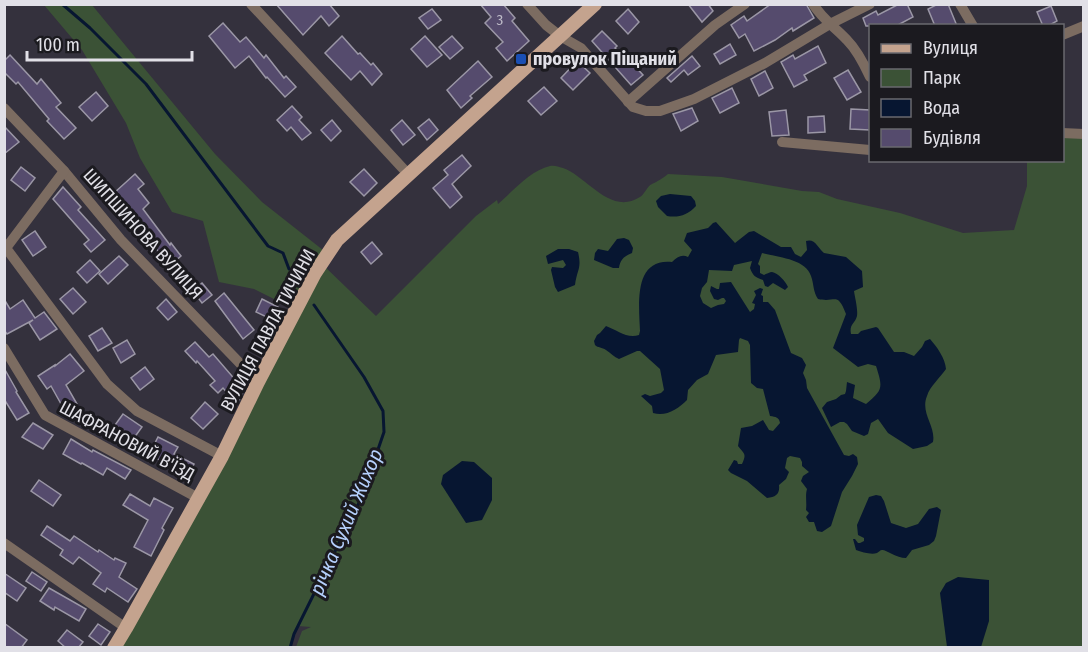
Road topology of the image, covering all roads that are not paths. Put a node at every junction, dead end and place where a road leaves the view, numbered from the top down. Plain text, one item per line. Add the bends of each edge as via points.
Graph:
1 (251, 4) edge
2 (527, 4) edge
3 (595, 4) edge
4 (745, 4) edge
5 (813, 4) edge
6 (870, 4) edge
7 (960, 4) edge
8 (830, 24) junction
9 (972, 24) edge
10 (1083, 26) edge
11 (1064, 34) edge
12 (560, 36) junction
13 (869, 74) edge
14 (628, 102) junction
15 (4, 108) edge
16 (1064, 133) edge
17 (1083, 134) edge
18 (782, 142) dead end
19 (869, 150) edge
20 (64, 171) junction
21 (408, 174) junction
22 (4, 348) edge
23 (258, 382) junction
24 (222, 456) junction
25 (200, 499) junction
26 (6, 547) edge
27 (126, 628) junction
28 (114, 648) edge

1 - 21 street
2 - 12 street
3 - 12 main road, ВУЛИЦЯ ПАВЛА ТИЧИНИ
4 - 14 street via 715,25
5 - 8 street
6 - 8 street
7 - 9 street
8 - 13 street via 848,40
8 - 14 street via 694,99 660,111 633,108
10 - 11 street
12 - 14 street via 581,48
12 - 21 main road, ВУЛИЦЯ ПАВЛА ТИЧИНИ
15 - 20 street, ШИПШИНОВА ВУЛИЦЯ
16 - 17 street
18 - 19 street
20 - 23 street, ШИПШИНОВА ВУЛИЦЯ via 121,240
20 - 24 street via 6,248 107,384 137,411
21 - 23 main road, ВУЛИЦЯ ПАВЛА ТИЧИНИ via 337,240 315,273
22 - 25 street, ШАФРАНОВИЙ В'ЇЗД via 45,415
23 - 24 main road, ВУЛИЦЯ ПАВЛА ТИЧИНИ
24 - 25 main road, ВУЛИЦЯ ПАВЛА ТИЧИНИ
25 - 27 main road, ВУЛИЦЯ ПАВЛА ТИЧИНИ
26 - 27 street
27 - 28 main road, ВУЛИЦЯ ПАВЛА ТИЧИНИ

